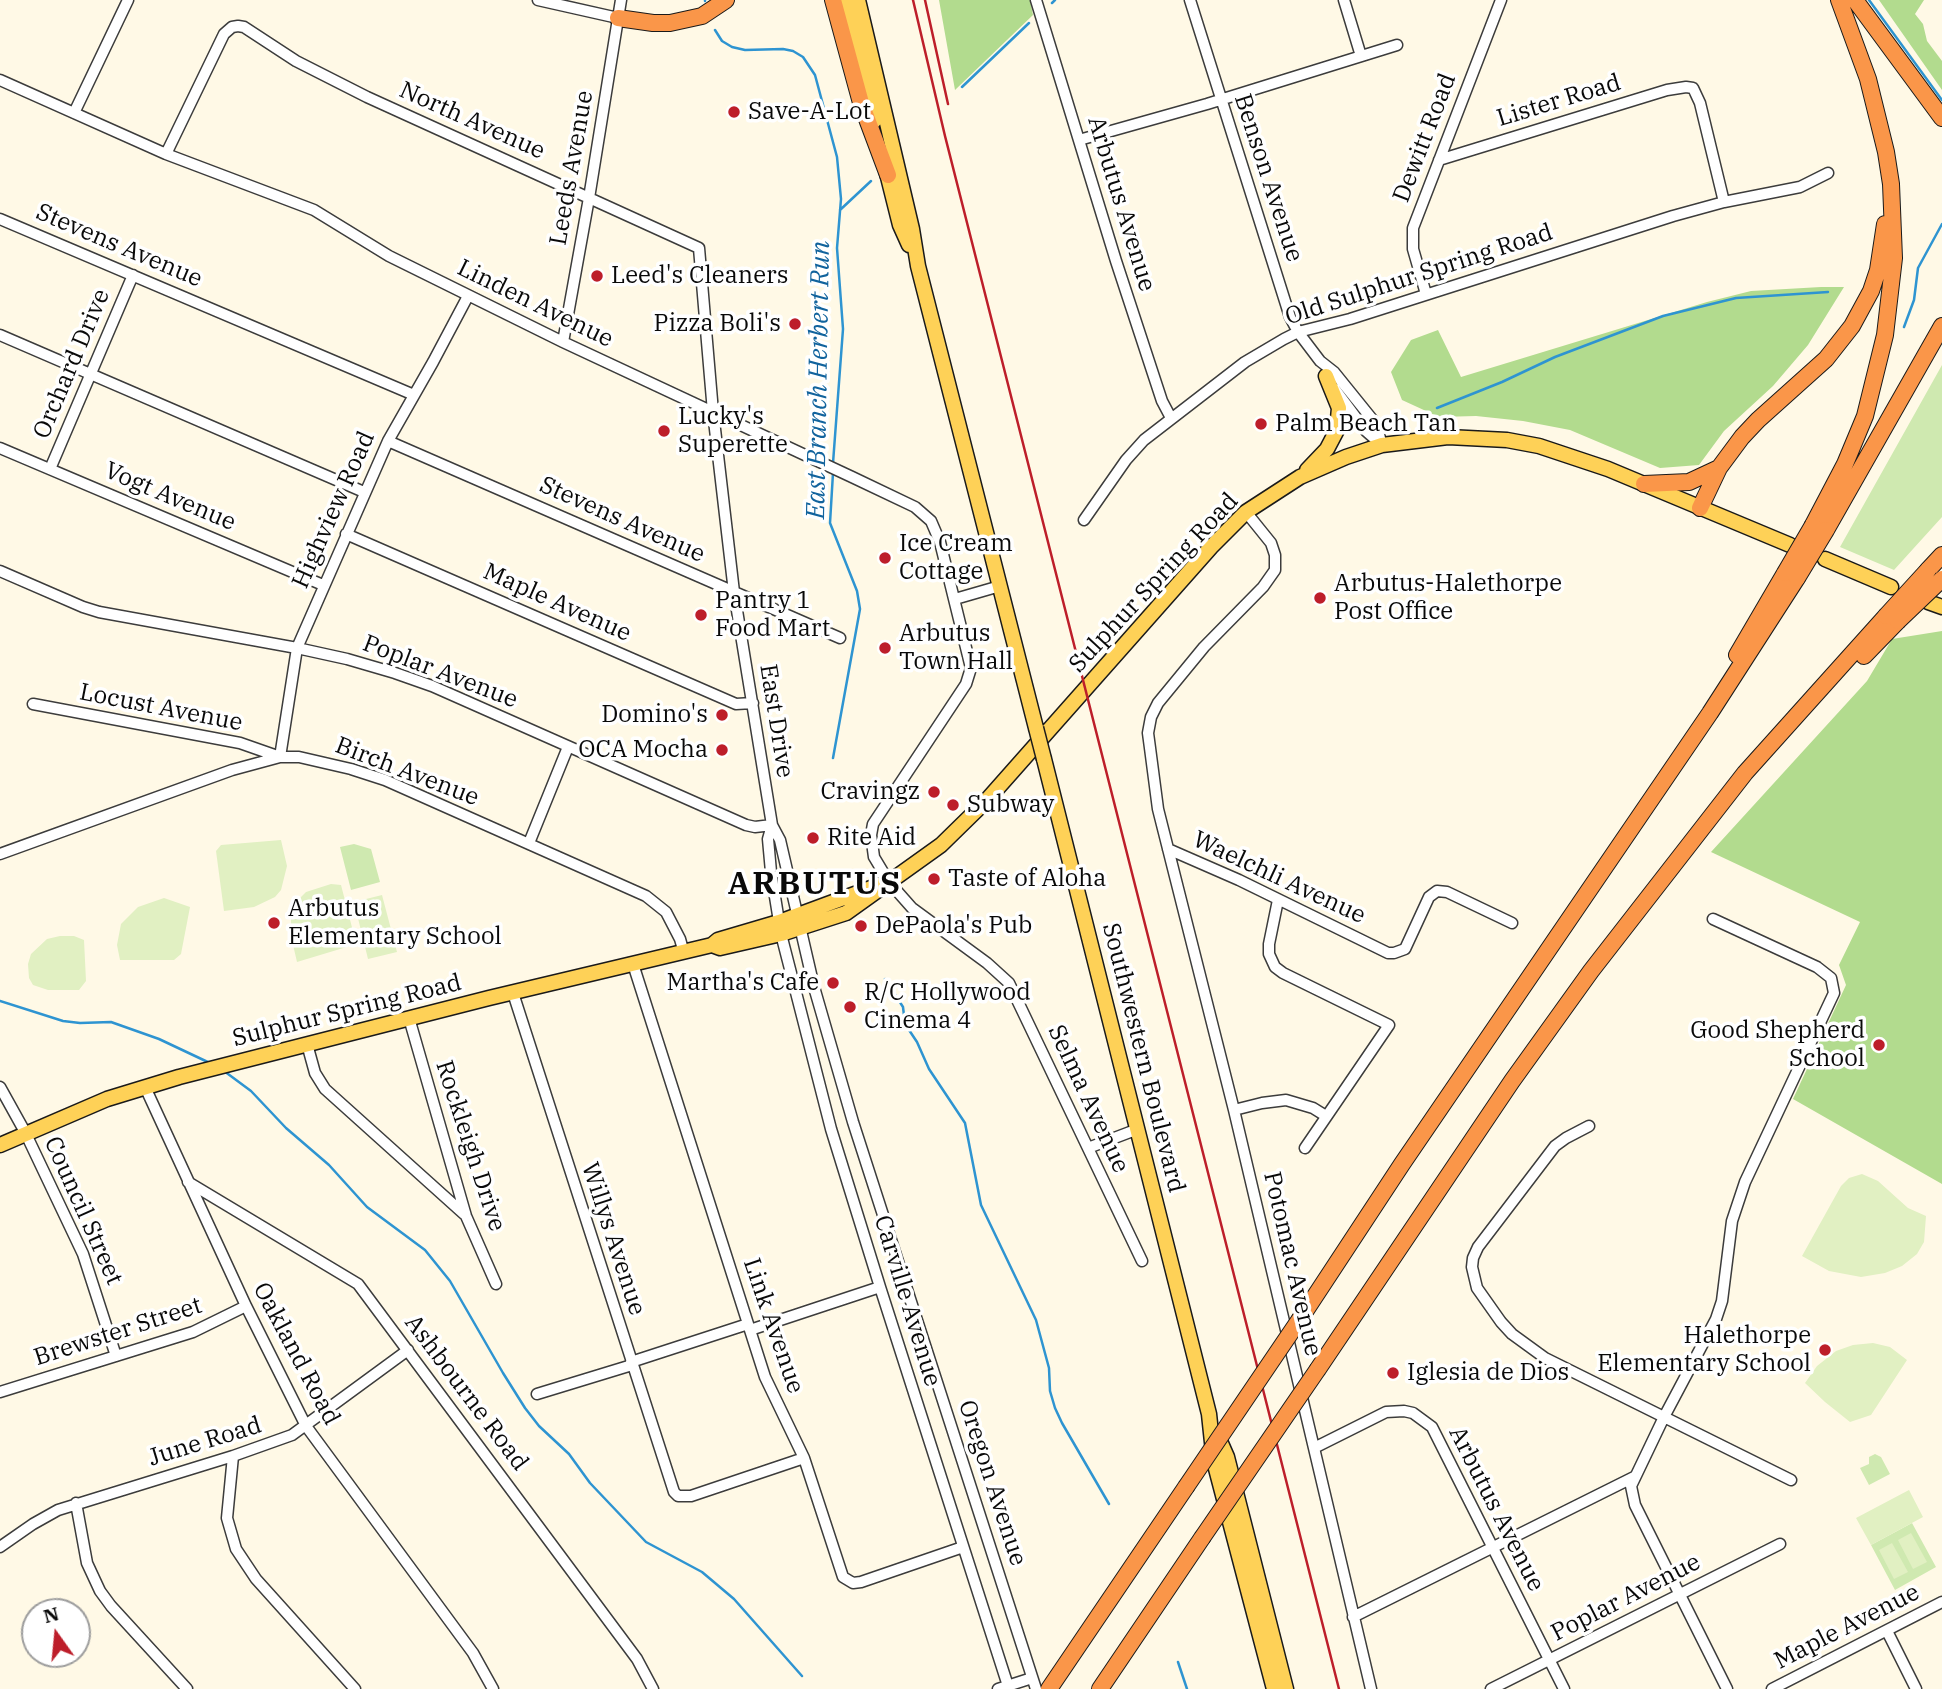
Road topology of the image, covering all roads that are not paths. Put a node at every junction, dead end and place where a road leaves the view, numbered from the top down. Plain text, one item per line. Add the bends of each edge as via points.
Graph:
1 (128, 0) edge
2 (538, 0) edge
3 (621, 0) edge
4 (726, 0) edge
5 (833, 0) edge
6 (845, 0) edge
7 (858, 0) edge
8 (1036, 0) edge
9 (1190, 0) edge
10 (1343, 0) edge
11 (1502, 0) edge
12 (1839, 0) edge
13 (1855, 0) edge
14 (618, 18) junction
15 (1397, 45) dead end
16 (1860, 52) junction
17 (1361, 56) junction
18 (0, 80) edge
19 (1221, 99) junction
20 (74, 113) junction
21 (1942, 118) edge
22 (1079, 140) junction
23 (166, 154) junction
24 (1439, 160) junction
25 (1828, 173) dead end
26 (888, 175) junction
27 (589, 198) junction
28 (1724, 202) junction
29 (0, 219) edge
30 (699, 247) joint
31 (918, 266) junction
32 (133, 275) junction
33 (1426, 295) junction
34 (468, 296) junction
35 (1942, 326) edge
36 (1298, 332) junction
37 (0, 335) edge
38 (562, 342) junction
39 (1320, 361) junction
40 (90, 374) junction
41 (1326, 376) junction
42 (414, 395) junction
43 (713, 412) junction
44 (1171, 418) junction
45 (388, 441) junction
46 (1382, 445) junction
47 (0, 448) edge
48 (1718, 468) junction
49 (50, 469) junction
50 (1300, 477) junction
51 (1644, 484) junction
52 (364, 492) junction
53 (1700, 508) junction
54 (1246, 512) junction
55 (1084, 520) dead end
56 (1820, 527) junction
57 (346, 534) junction
58 (1790, 545) dead end
59 (1942, 555) edge
60 (1825, 559) dead end
61 (0, 571) edge
62 (1942, 579) edge
63 (323, 585) junction
64 (1000, 586) junction
65 (1891, 587) dead end
66 (734, 592) junction
67 (955, 599) junction
68 (1892, 619) junction
69 (840, 638) dead end
70 (297, 648) junction
71 (752, 703) junction
72 (33, 704) dead end
73 (568, 747) junction
74 (280, 757) junction
75 (772, 825) junction
76 (529, 843) junction
77 (1168, 849) junction
78 (0, 854) edge
79 (888, 882) junction
80 (1278, 900) junction
81 (1713, 919) dead end
82 (798, 922) junction
83 (1512, 923) dead end
84 (780, 928) junction
85 (684, 953) junction
86 (634, 964) junction
87 (513, 993) junction
88 (409, 1018) junction
89 (307, 1044) junction
90 (0, 1087) edge
91 (145, 1087) junction
92 (1234, 1110) junction
93 (1326, 1116) junction
94 (1589, 1126) dead end
95 (1138, 1129) junction
96 (25, 1132) junction
97 (0, 1145) edge
98 (1088, 1148) junction
99 (1305, 1148) dead end
100 (869, 1173) junction
101 (847, 1180) junction
102 (188, 1182) junction
103 (466, 1216) junction
104 (1142, 1261) dead end
105 (496, 1284) dead end
106 (880, 1287) junction
107 (246, 1306) junction
108 (749, 1327) junction
109 (408, 1350) junction
110 (116, 1356) junction
111 (631, 1364) junction
112 (0, 1392) edge
113 (537, 1394) dead end
114 (1209, 1414) junction
115 (1664, 1417) junction
116 (306, 1426) junction
117 (1314, 1448) junction
118 (233, 1456) junction
119 (804, 1458) junction
120 (1634, 1477) junction
121 (1791, 1480) dead end
122 (76, 1503) junction
123 (1780, 1544) dead end
124 (0, 1547) edge
125 (963, 1547) junction
126 (1493, 1548) junction
127 (1680, 1594) junction
128 (1942, 1602) edge
129 (1353, 1617) junction
130 (1888, 1631) junction
131 (1549, 1660) junction
132 (1034, 1684) edge
133 (1005, 1688) edge
134 (187, 1689) edge
135 (355, 1689) edge
136 (493, 1689) edge
137 (653, 1689) edge
138 (1049, 1689) edge
139 (1100, 1689) edge
140 (1274, 1689) edge
141 (1286, 1689) edge
142 (1371, 1689) edge
143 (1491, 1689) edge
144 (1564, 1689) edge
145 (1727, 1689) edge
146 (1772, 1689) edge
147 (1916, 1689) edge

1 - 20 street
2 - 14 street
3 - 14 street, Leeds Avenue
4 - 14 highway via 702,16 670,23
5 - 26 highway
6 - 26 main road, Southwestern Boulevard
7 - 31 main road, Southwestern Boulevard
8 - 22 street, Arbutus Avenue
9 - 19 street, Benson Avenue
10 - 17 street
11 - 24 street, Dewitt Road
12 - 16 highway
13 - 21 highway
14 - 27 street, Leeds Avenue
15 - 17 street
16 - 48 highway via 1879,150 1885,212 1882,252 1871,291 1826,359 1758,420
16 - 56 highway via 1881,126 1891,184 1894,258 1890,309 1881,359 1857,437
17 - 19 street
18 - 20 street, Linden Avenue
19 - 22 street
19 - 36 street, Benson Avenue
20 - 23 street, Linden Avenue
22 - 44 street, Arbutus Avenue via 1161,401
23 - 27 street, North Avenue via 224,34 232,27 244,27 356,92
23 - 34 street, Linden Avenue via 314,210 389,257
24 - 28 street, Lister Road via 1667,90 1693,89
24 - 33 street, Dewitt Road via 1412,234
25 - 28 street, Old Sulphur Spring Road via 1800,187
26 - 31 main road, Southwestern Boulevard via 900,225
27 - 30 street, North Avenue
27 - 38 street, Leeds Avenue
28 - 33 street, Old Sulphur Spring Road
29 - 32 street, Stevens Avenue
30 - 43 street, East Drive
31 - 64 main road, Southwestern Boulevard
32 - 40 street, Orchard Drive
32 - 42 street, Stevens Avenue
33 - 36 street, Old Sulphur Spring Road
34 - 38 street, Linden Avenue
34 - 42 street, Highview Road
35 - 56 highway
36 - 39 street, Benson Avenue
36 - 44 street, Old Sulphur Spring Road via 1265,349
37 - 40 street
38 - 43 street, Linden Avenue
39 - 41 street, Benson Avenue
39 - 46 street, Benson Avenue via 1376,424
40 - 49 street, Orchard Drive
40 - 52 street
41 - 46 street, Benson Avenue via 1366,431
41 - 50 main road via 1339,408 1337,430 1327,449
42 - 45 street, Highview Road
43 - 66 street, East Drive
43 - 67 street, Linden Avenue via 915,507 932,521
44 - 55 street, Old Sulphur Spring Road via 1137,447
45 - 52 street, Highview Road
45 - 66 street, Stevens Avenue
46 - 50 main road, Sulphur Spring Road
46 - 51 main road, Sulphur Spring Road via 1448,437 1507,440 1577,457
47 - 49 street, Vogt Avenue
48 - 51 highway via 1689,482
48 - 53 highway
49 - 63 street, Vogt Avenue
50 - 54 main road, Sulphur Spring Road
51 - 53 main road, Sulphur Spring Road
52 - 57 street, Highview Road
53 - 58 main road, Sulphur Spring Road
54 - 77 street, Waelchli Avenue via 1271,543 1275,570 1175,681 1151,717 1151,760
54 - 79 main road, Sulphur Spring Road via 962,826
56 - 138 highway, bridge via 1654,796
57 - 63 street, Highview Road
57 - 71 street, Maple Avenue via 736,704
59 - 68 highway, bridge
60 - 65 main road
61 - 70 street, Poplar Avenue via 99,612
62 - 68 highway, bridge
63 - 70 street, Highview Road
64 - 67 street
64 - 95 main road, Southwestern Boulevard, bridge
66 - 69 street, Stevens Avenue
66 - 71 street, East Drive
67 - 79 street via 970,676 873,824 871,847
68 - 139 highway, bridge via 1745,773 1632,916 1550,1027
70 - 73 street, Poplar Avenue via 432,686
70 - 74 street, Highview Road
71 - 75 street, East Drive
72 - 74 street, Locust Avenue via 240,743
73 - 75 street, Poplar Avenue via 746,825
73 - 76 street
74 - 76 street, Birch Avenue via 307,759 385,780
74 - 78 street, Birch Avenue
75 - 82 street, East Drive via 780,840
75 - 84 street, East Drive via 768,839
76 - 85 street, Birch Avenue via 657,903 673,924
77 - 80 street, Waelchli Avenue
77 - 92 street, Potomac Avenue
79 - 82 main road, Sulphur Spring Road
79 - 98 street, Selma Avenue via 912,908 1009,983
80 - 83 street, Waelchli Avenue via 1388,953 1405,949 1429,897 1437,891
80 - 93 street via 1269,944 1275,967 1389,1025
81 - 115 street via 1817,967 1831,978 1834,993 1745,1182 1728,1239 1716,1319
82 - 84 main road, Sulphur Spring Road
82 - 100 street, Oregon Avenue via 824,1027
84 - 85 main road, Sulphur Spring Road via 720,948
84 - 101 street, Carville Avenue
85 - 86 main road, Sulphur Spring Road
86 - 87 main road, Sulphur Spring Road
86 - 108 street, Link Avenue
87 - 88 main road, Sulphur Spring Road
87 - 111 street, Willys Avenue
88 - 89 main road, Sulphur Spring Road
88 - 103 street, Rockleigh Drive
89 - 91 main road, Sulphur Spring Road
89 - 103 street via 325,1089
90 - 96 street, Council Street
91 - 96 main road, Sulphur Spring Road
91 - 102 street, Oakland Road
92 - 93 street via 1286,1100
92 - 117 street, Potomac Avenue
93 - 99 street
94 - 115 street via 1566,1138 1546,1157 1478,1247 1473,1258 1474,1278 1501,1322 1522,1344
95 - 98 street
95 - 114 main road, Southwestern Boulevard
96 - 97 main road, Sulphur Spring Road
96 - 110 street, Council Street via 83,1254
98 - 104 street, Selma Avenue
100 - 101 street
100 - 132 street, Oregon Avenue
101 - 106 street, Carville Avenue
102 - 107 street, Oakland Road
102 - 109 street, Ashbourne Road via 358,1284
103 - 105 street, Rockleigh Drive
106 - 108 street
106 - 125 street, Carville Avenue
107 - 110 street, Brewster Street via 193,1332
107 - 116 street, Oakland Road
108 - 111 street
108 - 119 street, Link Avenue via 765,1377
109 - 116 street, June Road
109 - 137 street, Ashbourne Road via 636,1659
110 - 112 street, Brewster Street
111 - 113 street
111 - 119 street, Willys Avenue via 670,1485 678,1496 691,1496
114 - 140 main road, Southwestern Boulevard via 1214,1461
114 - 141 main road, Southwestern Boulevard via 1227,1457
115 - 120 street
115 - 121 street
116 - 118 street, June Road
116 - 136 street, Oakland Road via 473,1653
117 - 126 street, Arbutus Avenue via 1385,1412 1413,1413 1432,1427
117 - 129 street, Potomac Avenue
118 - 122 street, June Road
118 - 135 street via 227,1518 236,1549 256,1579
119 - 125 street, Link Avenue via 839,1570 847,1581 861,1582
120 - 126 street
120 - 127 street via 1635,1505
122 - 124 street, June Road via 46,1516
122 - 134 street via 87,1563 100,1591
123 - 127 street, Poplar Avenue
125 - 133 street, Carville Avenue
126 - 129 street
126 - 131 street, Arbutus Avenue
127 - 131 street, Poplar Avenue
127 - 145 street
128 - 130 street, Maple Avenue
129 - 142 street, Potomac Avenue
130 - 146 street, Maple Avenue
130 - 147 street
131 - 143 street, Poplar Avenue
131 - 144 street, Arbutus Avenue
132 - 133 street

